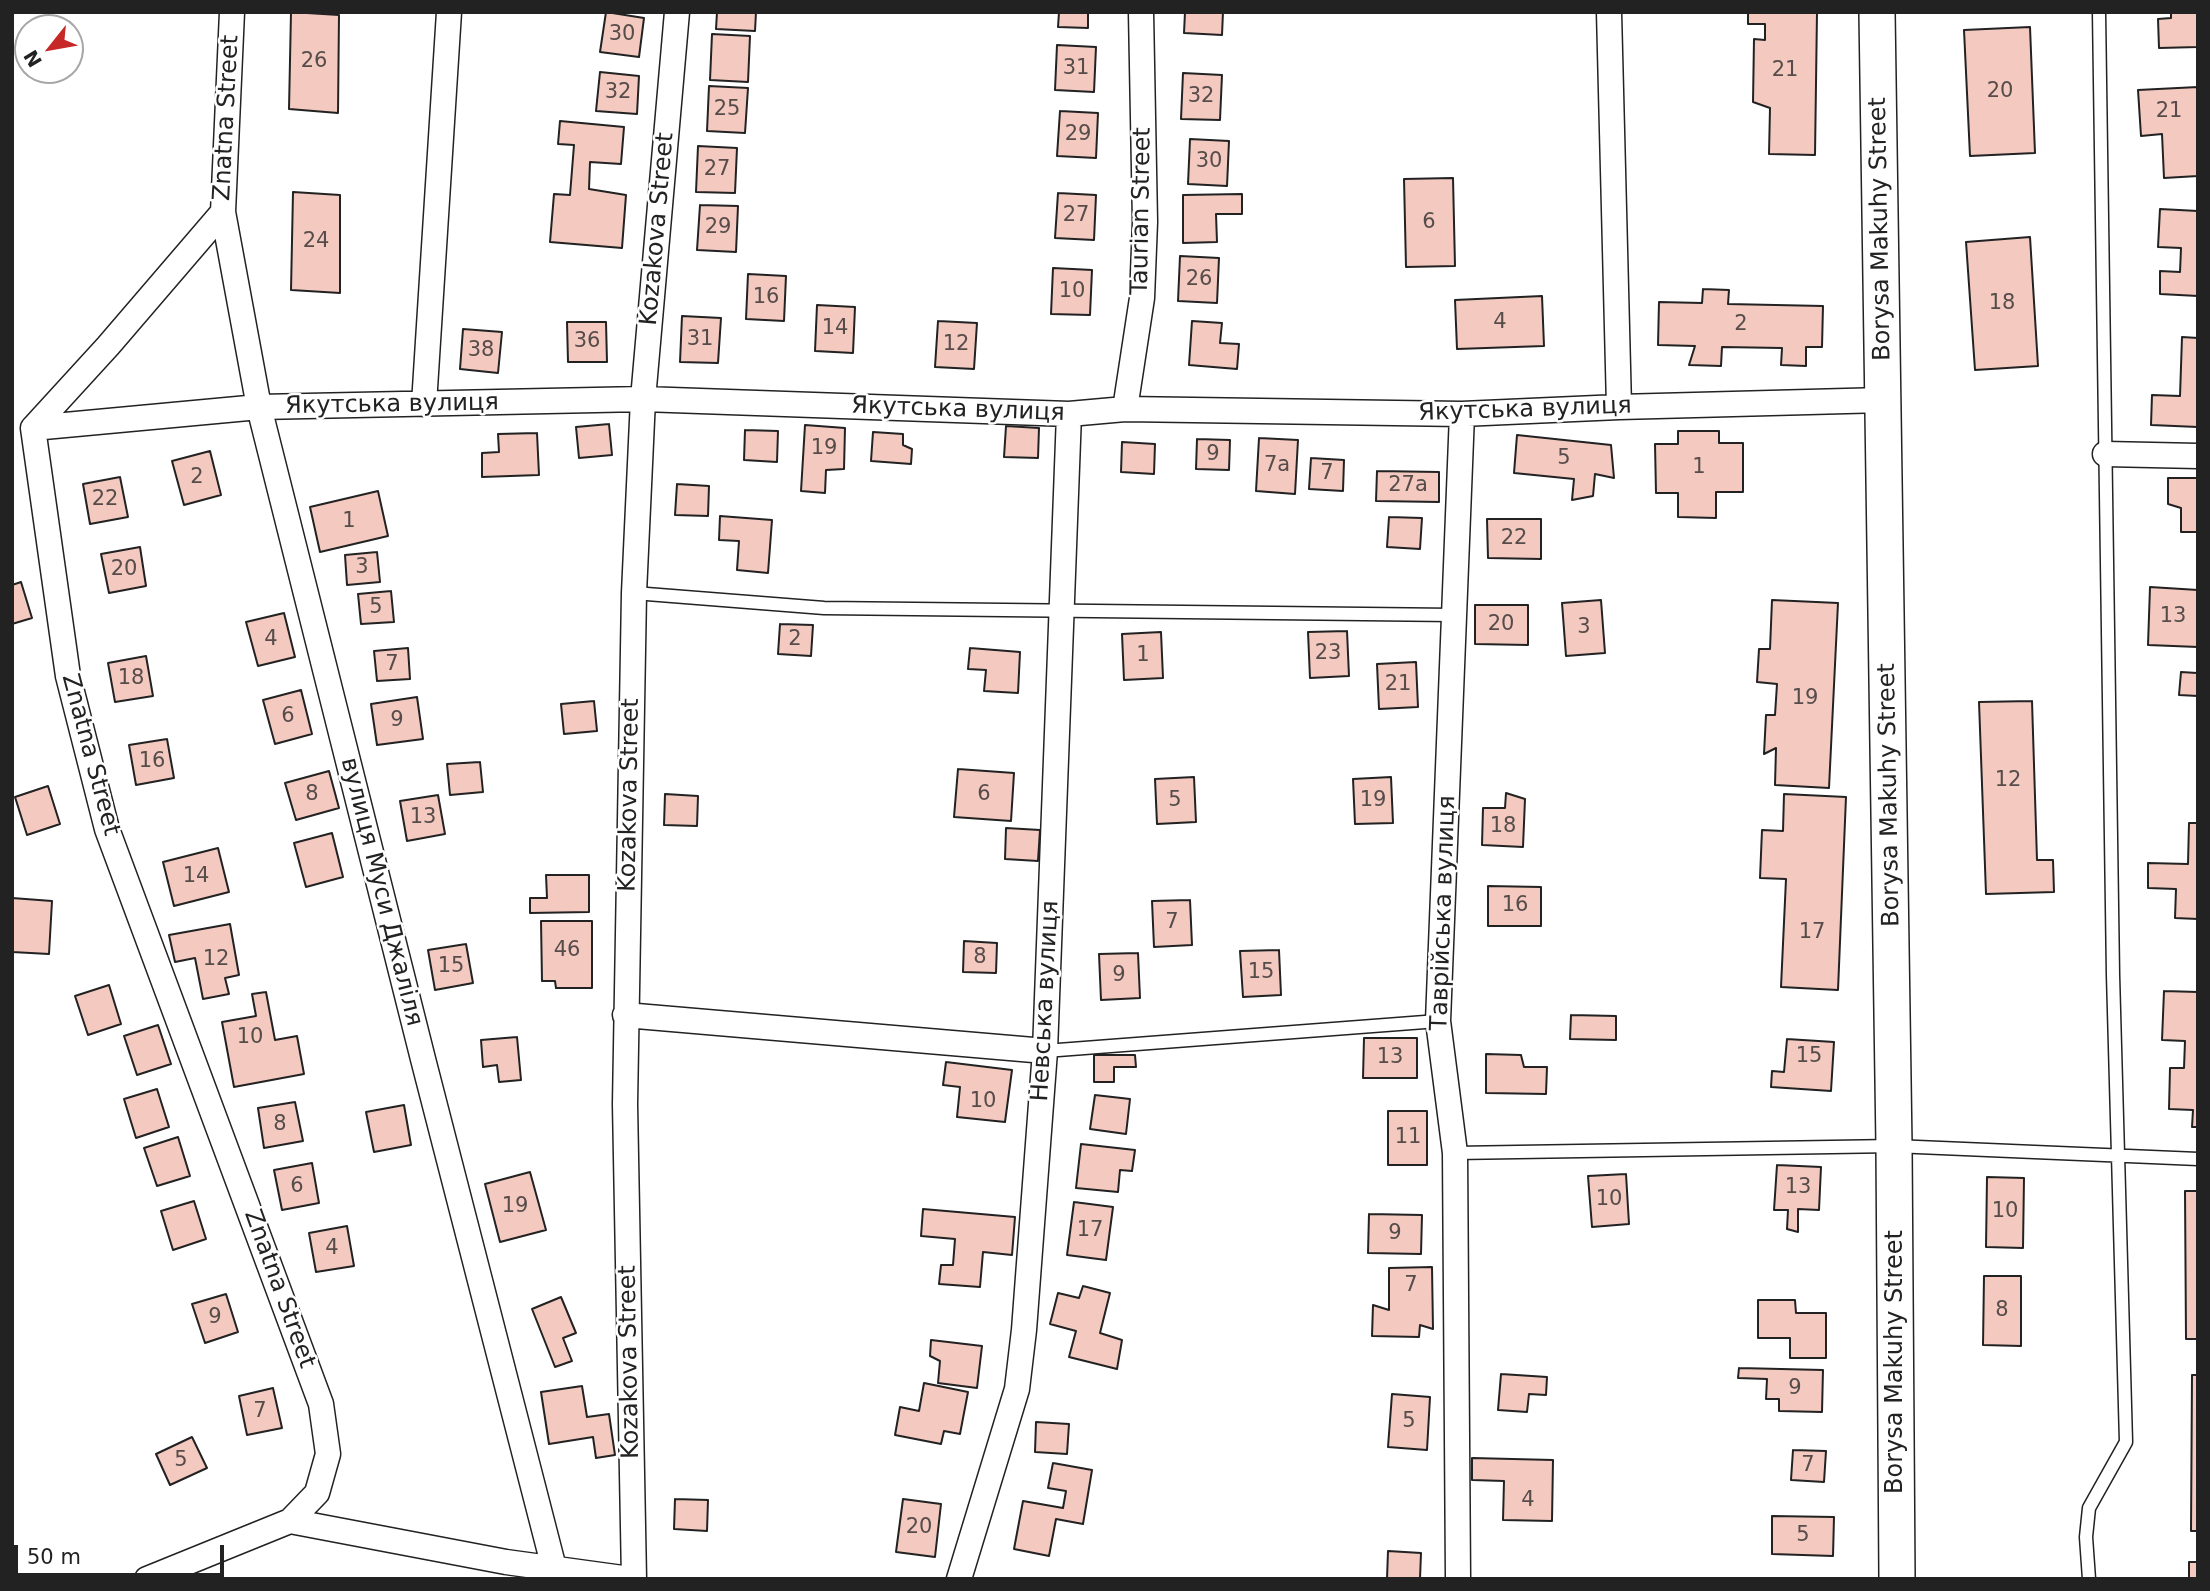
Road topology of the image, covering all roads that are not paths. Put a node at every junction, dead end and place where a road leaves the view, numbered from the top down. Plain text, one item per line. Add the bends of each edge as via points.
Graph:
1 (232, 12) edge
2 (449, 12) edge
3 (677, 12) edge
4 (1140, 12) edge
5 (1609, 12) edge
6 (1877, 12) edge
7 (2099, 12) edge
8 (223, 212) junction
9 (643, 399) junction
10 (1884, 400) junction
11 (424, 404) junction
12 (259, 407) junction
13 (1619, 407) junction
14 (1125, 410) junction
15 (1069, 414) junction
16 (1462, 414) junction
17 (33, 428) junction
18 (2105, 454) junction
19 (2198, 456) edge
20 (634, 593) junction
21 (1063, 609) junction
22 (1454, 615) junction
23 (625, 1015) junction
24 (1438, 1021) junction
25 (1045, 1051) junction
26 (1894, 1146) junction
27 (1455, 1153) junction
28 (2118, 1154) junction
29 (2198, 1159) edge
30 (290, 1521) junction
31 (554, 1574) edge
32 (147, 1579) edge
33 (632, 1579) edge
34 (959, 1579) edge
35 (1458, 1579) edge
36 (1897, 1579) edge
37 (2089, 1579) edge

1 - 8 street, Znatna Street
2 - 11 street
3 - 9 street, Kozakova Street
4 - 14 street, Taurian Street via 1145,222 1142,298
5 - 13 street
6 - 10 main road, Borysa Makuhy Street
7 - 18 lane
8 - 12 street, вулиця Муси Джаліля
8 - 17 street, Znatna Street
9 - 11 street, Якутська вулиця
9 - 15 street, Якутська вулиця
9 - 20 street, Kozakova Street
10 - 13 street, Якутська вулиця
10 - 26 main road, Borysa Makuhy Street
11 - 12 street, Якутська вулиця
12 - 17 street, Якутська вулиця
12 - 31 street, вулиця Муси Джаліля
13 - 16 street, Якутська вулиця
14 - 15 street, Якутська вулиця
14 - 16 street, Якутська вулиця
15 - 21 street, Невська вулиця
16 - 22 street, Таврійська вулиця
17 - 30 street, Znatna Street via 68,676 107,830 321,1404 328,1454 317,1493
18 - 19 street
18 - 28 lane
20 - 21 lane via 824,608
20 - 23 street, Kozakova Street
21 - 22 lane
21 - 25 street, Невська вулиця
22 - 24 street, Таврійська вулиця
23 - 25 street
23 - 33 street, Kozakova Street
24 - 25 lane
24 - 27 street, Таврійська вулиця
25 - 34 street, Невська вулиця via 1017,1389
26 - 27 lane
26 - 28 lane
26 - 36 main road, Borysa Makuhy Street
27 - 35 street, Таврійська вулиця
28 - 29 lane
28 - 37 lane via 2126,1442 2089,1508
30 - 31 street
30 - 32 street
31 - 33 street

